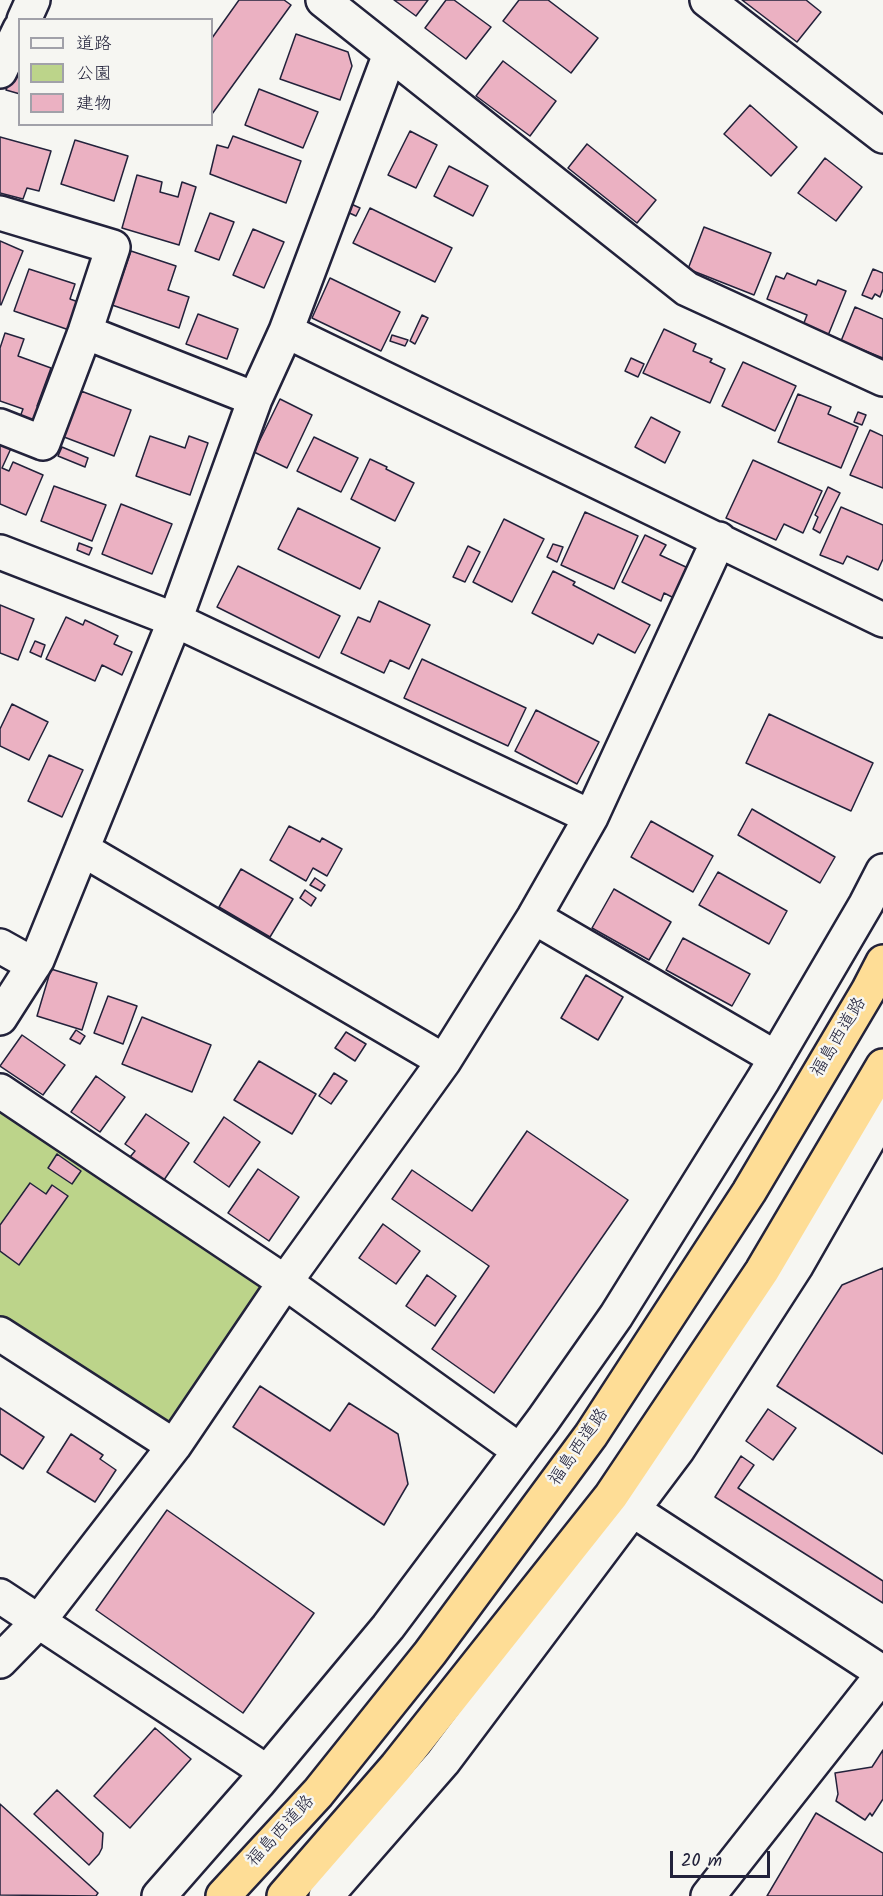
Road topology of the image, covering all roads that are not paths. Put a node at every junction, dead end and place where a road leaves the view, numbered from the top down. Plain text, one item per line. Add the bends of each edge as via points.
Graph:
1 (33, 0) edge
2 (323, 0) edge
3 (707, 0) edge
4 (25, 18) edge
5 (18, 33) edge
6 (390, 54) junction
7 (0, 71) edge
8 (883, 136) edge
9 (0, 213) edge
10 (286, 331) junction
11 (85, 332) junction
12 (883, 379) edge
13 (255, 399) junction
14 (0, 426) edge
15 (720, 539) junction
16 (0, 552) edge
17 (175, 620) junction
18 (883, 620) edge
19 (591, 817) junction
20 (82, 849) junction
21 (883, 871) edge
22 (534, 917) junction
23 (0, 946) edge
24 (883, 962) edge
25 (34, 965) junction
26 (0, 1018) edge
27 (776, 1058) junction
28 (444, 1061) junction
29 (883, 1066) edge
30 (0, 1091) edge
31 (881, 1121) edge
32 (285, 1282) junction
33 (0, 1334) edge
34 (174, 1446) junction
35 (520, 1451) junction
36 (633, 1510) junction
37 (0, 1596) edge
38 (38, 1622) junction
39 (0, 1661) edge
40 (883, 1673) edge
41 (267, 1773) junction
42 (159, 1896) edge
43 (223, 1896) edge
44 (284, 1896) edge
45 (326, 1896) edge
46 (708, 1896) edge

1 - 4 street
2 - 6 street
3 - 8 street
5 - 7 street
6 - 10 street
6 - 12 street via 687,289
9 - 11 street via 112,247
10 - 13 street
10 - 15 street
11 - 13 street
11 - 14 street via 43,443
13 - 17 street
15 - 18 street
15 - 19 street
16 - 17 street
17 - 19 street
17 - 20 street
19 - 22 street
20 - 25 street
20 - 28 street
21 - 27 street
22 - 27 street
22 - 28 street
23 - 25 street
24 - 43 highway, 福島西道路 via 749,1192 591,1435 430,1653 318,1793
25 - 26 street
27 - 35 street via 616,1316
28 - 32 street
29 - 44 highway via 762,1271 611,1496 396,1767
30 - 32 street
31 - 36 street via 796,1266 678,1449
32 - 34 street
32 - 35 street
33 - 34 street
34 - 38 street
35 - 41 street via 388,1627
36 - 40 street
36 - 45 street via 443,1762
37 - 38 street
38 - 39 street
38 - 41 street
40 - 46 street
41 - 42 street

